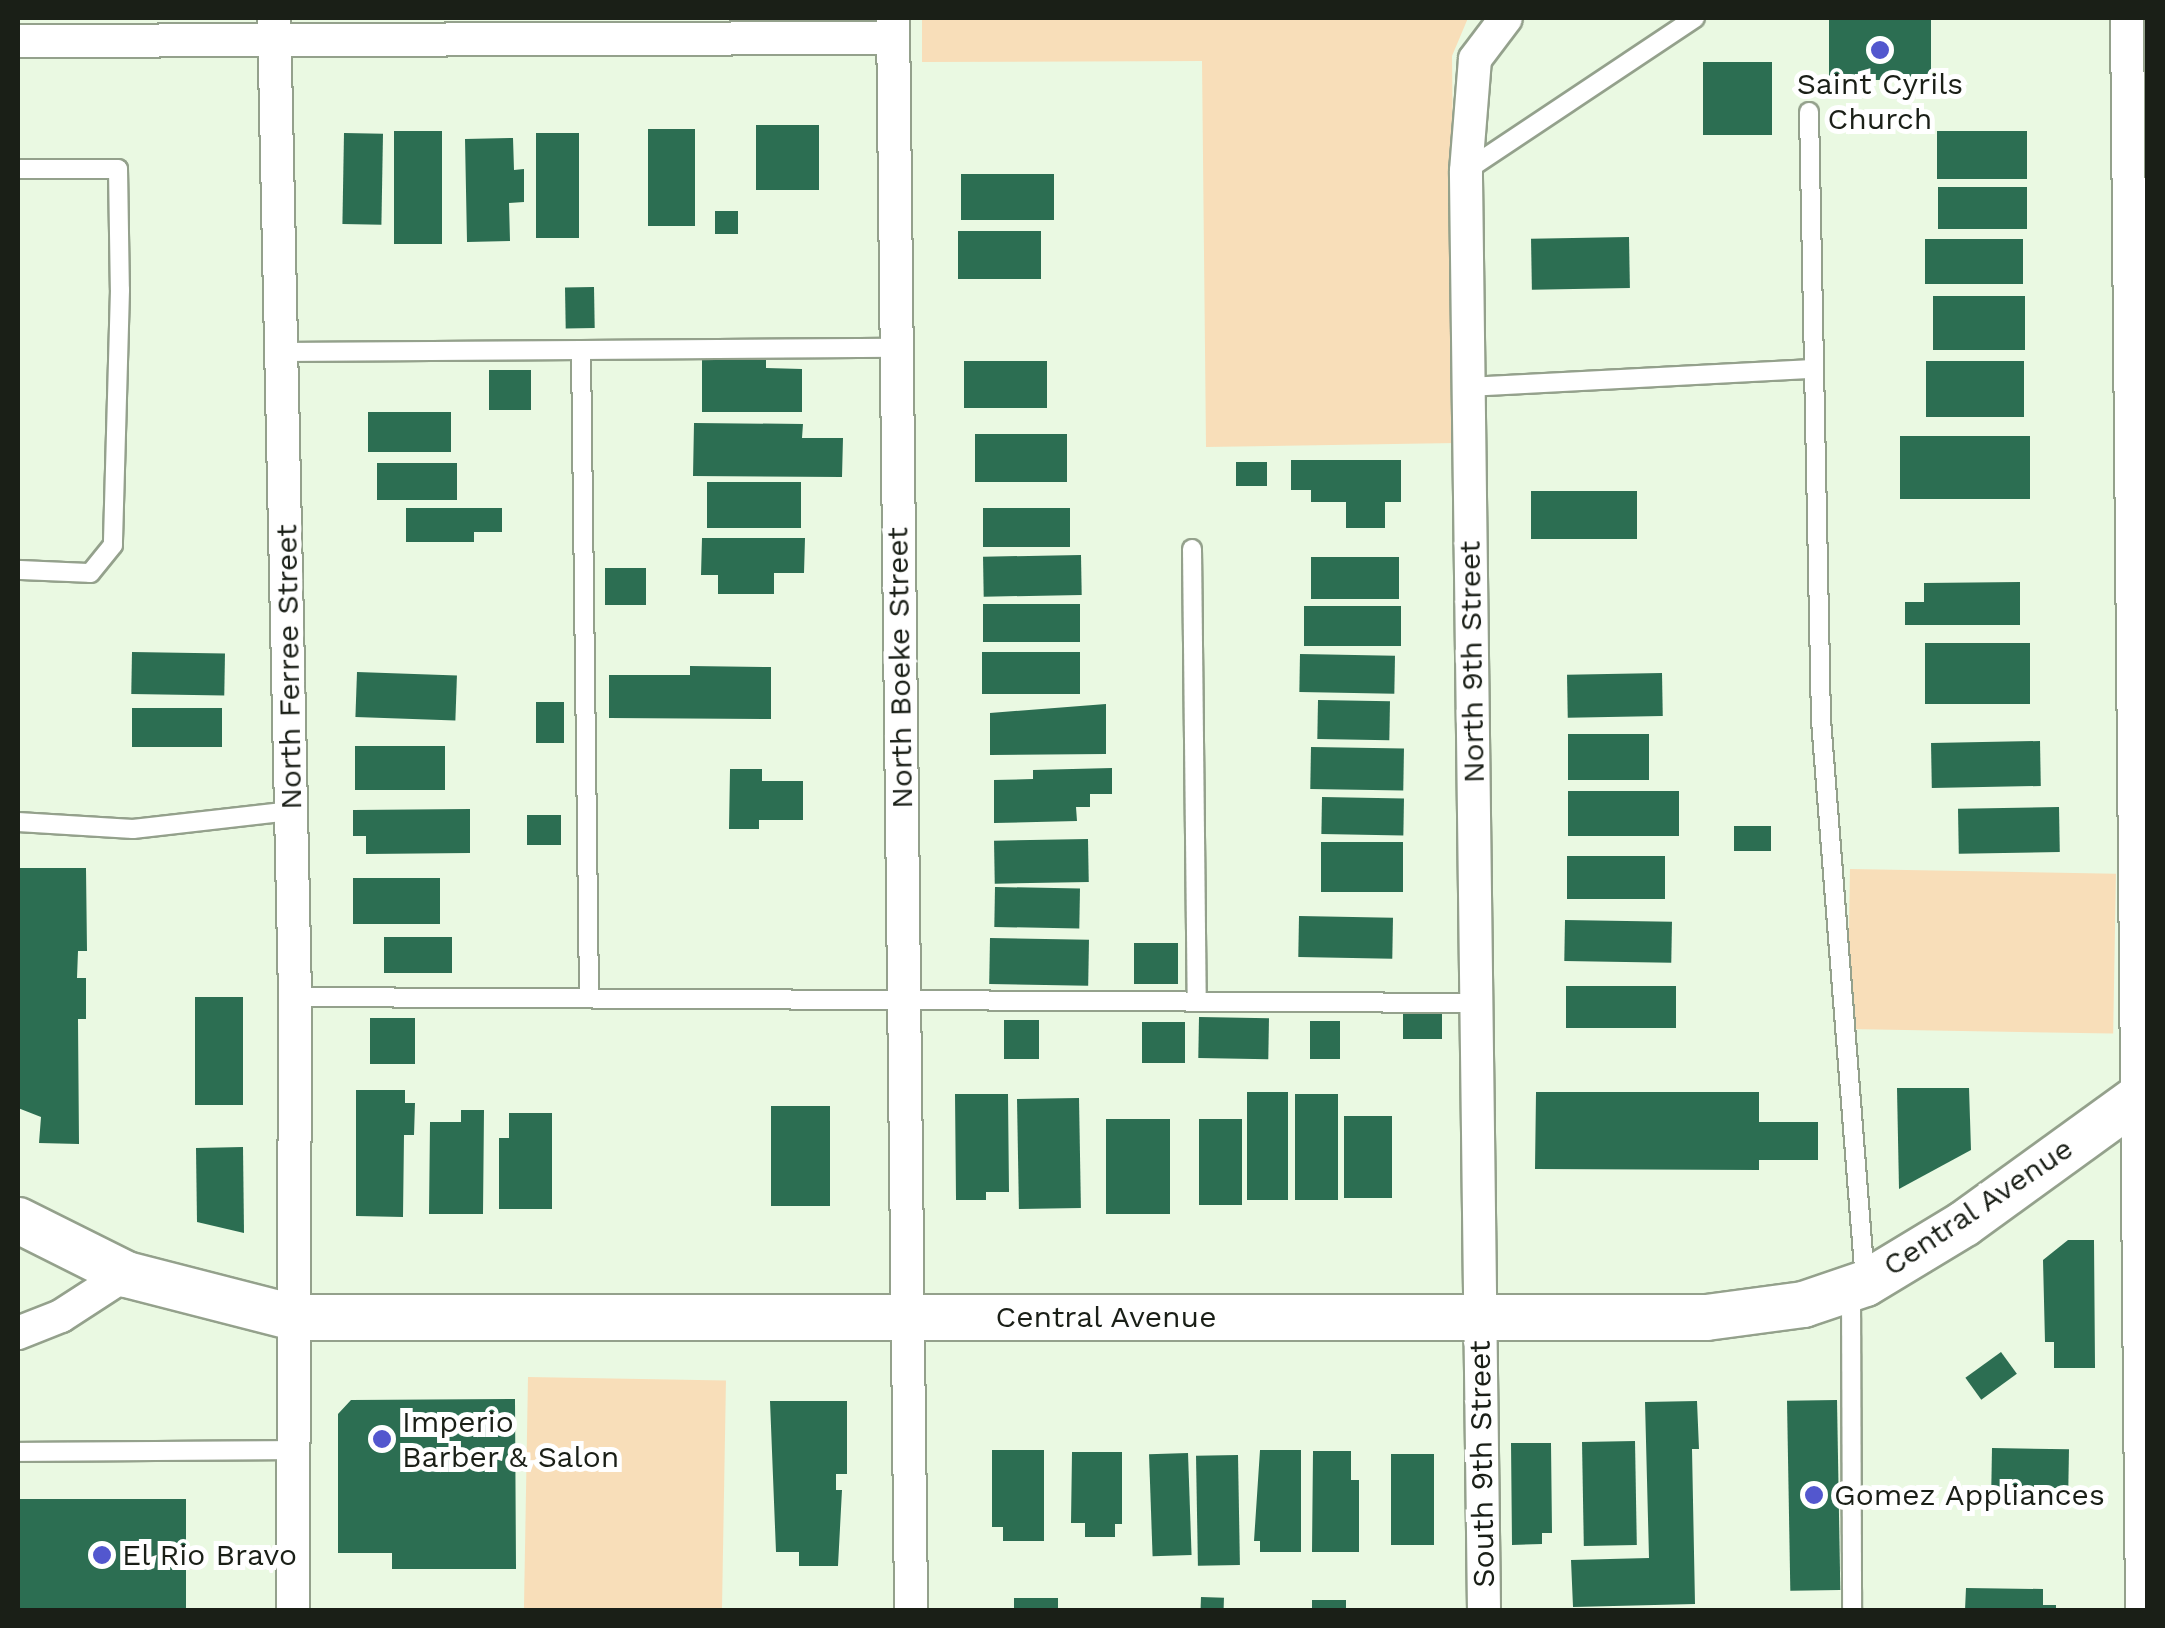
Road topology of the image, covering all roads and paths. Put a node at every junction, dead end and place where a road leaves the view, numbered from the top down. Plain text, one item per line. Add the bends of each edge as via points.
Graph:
1 (1506, 18) edge
2 (1695, 18) edge
3 (2126, 18) edge
4 (893, 28) edge
5 (276, 30) edge
6 (18, 40) edge
7 (1808, 112) dead end
8 (18, 169) edge
9 (1466, 170) junction
10 (897, 348) junction
11 (581, 350) junction
12 (283, 352) junction
13 (1814, 369) junction
14 (1467, 387) junction
15 (1192, 548) dead end
16 (18, 570) edge
17 (292, 811) junction
18 (18, 822) edge
19 (295, 997) junction
20 (589, 997) junction
21 (904, 998) junction
22 (1197, 1001) junction
23 (1478, 1003) junction
24 (2142, 1094) edge
25 (18, 1220) edge
26 (126, 1274) junction
27 (1858, 1286) junction
28 (293, 1317) junction
29 (908, 1318) junction
30 (1480, 1318) junction
31 (18, 1333) edge
32 (293, 1450) junction
33 (18, 1452) edge
34 (293, 1610) edge
35 (911, 1610) edge
36 (1484, 1610) edge
37 (1852, 1610) edge
38 (2142, 1610) edge

1 - 9 street, North 9th Street via 1476,59
2 - 9 lane
3 - 24 street
4 - 5 street
4 - 10 street, North Boeke Street
5 - 6 street
5 - 12 street, North Ferree Street
7 - 13 lane
8 - 16 lane via 118,168 120,290 114,545 90,572
9 - 14 street, North 9th Street
10 - 11 lane
10 - 21 street, North Boeke Street
11 - 12 lane
11 - 20 lane
12 - 17 street, North Ferree Street
13 - 14 lane
13 - 27 lane via 1822,720
14 - 23 street, North 9th Street
15 - 22 lane
17 - 18 lane via 133,829
17 - 19 street, North Ferree Street
19 - 20 lane
19 - 28 street, North Ferree Street
20 - 21 lane
21 - 22 lane
21 - 29 street, North Boeke Street
22 - 23 lane
23 - 30 street, North 9th Street
24 - 27 main road, Central Avenue via 1964,1223
24 - 38 street
25 - 26 main road, Central Avenue
26 - 28 main road, Central Avenue
26 - 31 street via 61,1316
27 - 30 main road, Central Avenue via 1803,1304 1706,1318
27 - 37 lane
28 - 29 main road, Central Avenue
28 - 32 street, North Ferree Street
29 - 30 main road, Central Avenue
29 - 35 street, North Boeke Street
30 - 36 street, South 9th Street
32 - 33 lane
32 - 34 street, North Ferree Street

